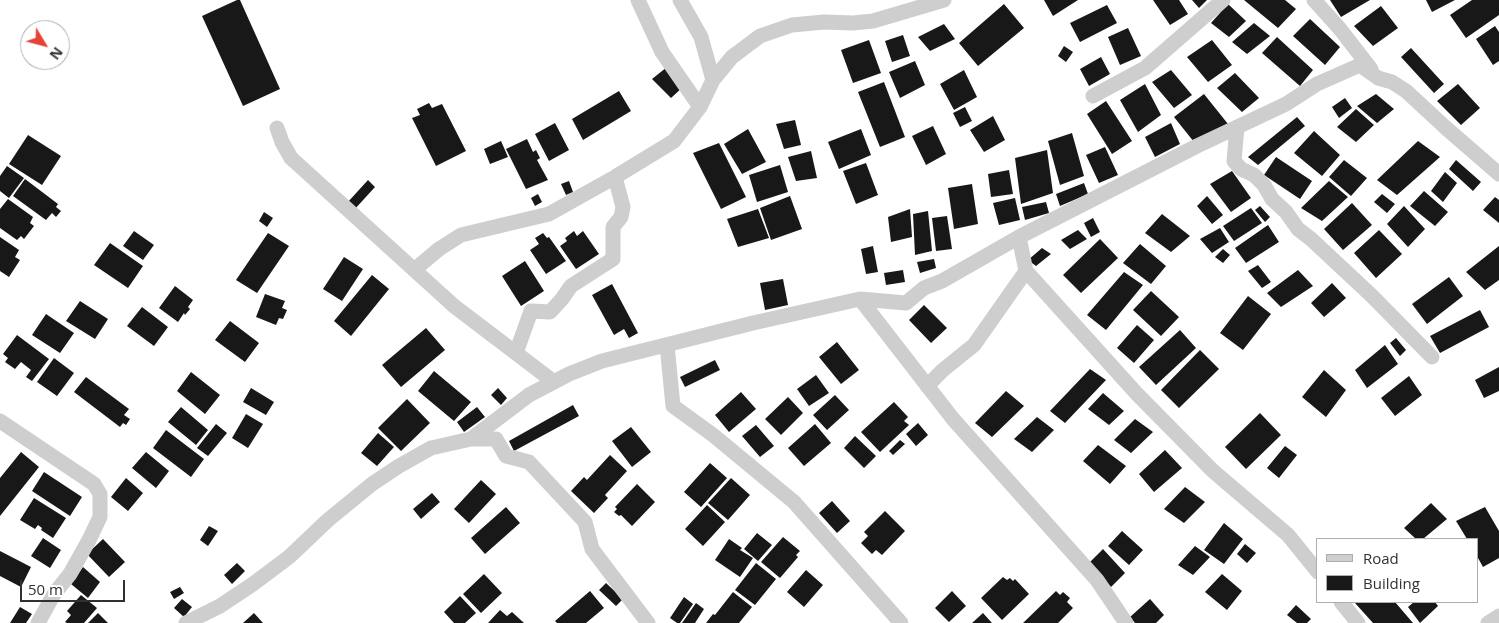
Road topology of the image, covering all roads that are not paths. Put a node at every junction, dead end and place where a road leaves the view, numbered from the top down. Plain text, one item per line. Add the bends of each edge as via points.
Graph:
1 (638, 0) edge
2 (680, 0) edge
3 (944, 0) edge
4 (1223, 0) edge
5 (1314, 0) edge
6 (1378, 78) junction
7 (713, 80) junction
8 (1093, 96) dead end
9 (700, 107) junction
10 (1237, 127) junction
11 (277, 128) dead end
12 (1499, 174) edge
13 (615, 177) junction
14 (1019, 237) junction
15 (414, 270) junction
16 (1026, 271) junction
17 (860, 299) junction
18 (667, 345) junction
19 (516, 353) junction
20 (1432, 357) dead end
21 (554, 382) junction
22 (927, 386) junction
23 (0, 421) edge
24 (471, 439) junction
25 (1316, 570) edge
26 (1342, 603) edge
27 (1499, 616) edge
28 (38, 623) edge
29 (186, 623) edge
30 (648, 623) edge
31 (901, 623) edge
32 (1126, 623) edge
33 (1358, 623) edge
34 (1488, 623) edge

1 - 9 street via 662,52
2 - 7 street via 701,37
3 - 7 street via 873,21 792,25 760,36 732,57
4 - 8 street via 1145,68
5 - 6 street
6 - 10 street via 1360,65
6 - 12 street via 1406,91
7 - 9 street
9 - 13 street via 674,142
10 - 14 street
10 - 20 street via 1234,161 1237,165 1259,180 1298,229 1372,296
11 - 15 street via 291,158
13 - 15 street via 549,214 461,235
13 - 19 street via 623,207 621,217 613,227 613,259 571,286 550,312 531,311
14 - 16 street
14 - 17 street via 924,288 906,303
15 - 19 street via 454,306
16 - 22 street via 974,345
16 - 25 street via 1144,401 1213,471 1288,535
17 - 18 street
17 - 22 street
18 - 21 street via 602,361
18 - 31 street via 674,406 794,502
19 - 21 street
21 - 24 street via 529,395
22 - 32 street via 1097,580
23 - 28 street via 94,484 100,494 100,517 89,540
24 - 29 street via 431,448 399,466 372,484 253,584
24 - 30 street via 496,440 506,456 529,462 585,522 592,549
26 - 33 street
27 - 34 street

